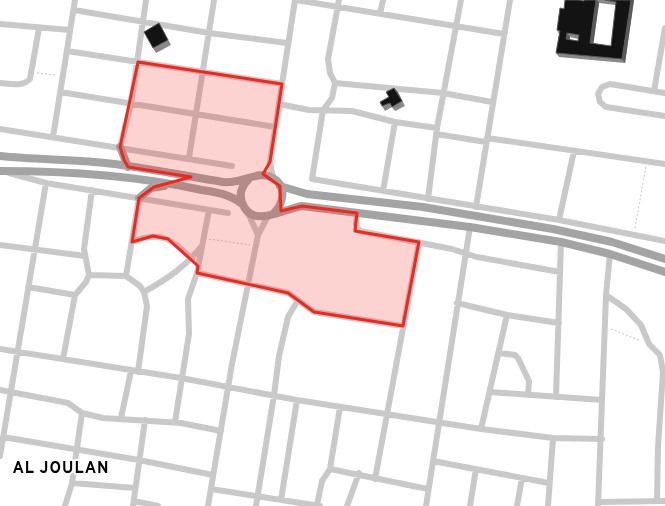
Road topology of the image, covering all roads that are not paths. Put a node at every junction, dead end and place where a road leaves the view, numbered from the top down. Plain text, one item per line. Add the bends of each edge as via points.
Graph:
1 (75, 0) edge
2 (146, 0) edge
3 (214, 0) edge
4 (295, 0) edge
5 (339, 0) edge
6 (383, 0) edge
7 (461, 0) edge
8 (510, 0) edge
9 (338, 7) junction
10 (74, 10) junction
11 (380, 14) junction
12 (144, 22) junction
13 (0, 24) edge
14 (456, 26) junction
15 (39, 28) junction
16 (665, 28) edge
17 (70, 30) junction
18 (209, 33) junction
19 (504, 34) junction
20 (287, 43) junction
21 (67, 51) junction
22 (138, 62) junction
23 (203, 72) junction
24 (0, 83) edge
25 (334, 83) junction
26 (282, 84) junction
27 (654, 91) junction
28 (60, 92) junction
29 (443, 93) junction
30 (665, 93) edge
31 (492, 102) junction
32 (131, 104) junction
33 (279, 104) junction
34 (322, 110) junction
35 (198, 115) junction
36 (665, 116) edge
37 (395, 122) junction
38 (275, 127) junction
39 (0, 129) edge
40 (437, 131) junction
41 (53, 137) junction
42 (486, 140) junction
43 (120, 147) junction
44 (574, 152) junction
45 (0, 156) edge
46 (189, 158) junction
47 (270, 162) junction
48 (665, 164) edge
49 (128, 166) junction
50 (232, 166) dead end
51 (0, 171) edge
52 (263, 175) junction
53 (273, 178) junction
54 (248, 180) junction
55 (46, 183) junction
56 (180, 185) junction
57 (280, 186) junction
58 (92, 190) junction
59 (383, 191) junction
60 (139, 198) junction
61 (428, 199) junction
62 (242, 204) junction
63 (476, 207) junction
64 (209, 210) junction
65 (248, 212) junction
66 (228, 213) dead end
67 (357, 213) junction
68 (271, 215) junction
69 (559, 220) junction
70 (470, 227) junction
71 (258, 235) junction
72 (665, 241) edge
73 (132, 242) junction
74 (419, 242) junction
75 (561, 242) junction
76 (203, 245) junction
77 (0, 246) edge
78 (35, 250) junction
79 (466, 253) junction
80 (610, 254) junction
81 (85, 256) junction
82 (192, 259) junction
83 (665, 259) edge
84 (560, 272) junction
85 (665, 272) edge
86 (197, 273) junction
87 (89, 275) junction
88 (126, 276) junction
89 (248, 284) junction
90 (28, 287) junction
91 (144, 292) junction
92 (75, 295) junction
93 (606, 295) junction
94 (298, 300) junction
95 (457, 303) junction
96 (507, 315) junction
97 (559, 323) junction
98 (403, 326) junction
99 (0, 349) edge
100 (18, 352) junction
101 (499, 353) junction
102 (63, 359) junction
103 (131, 371) junction
104 (138, 372) junction
105 (181, 378) junction
106 (228, 388) junction
107 (0, 390) edge
108 (490, 392) junction
109 (11, 393) junction
110 (528, 394) junction
111 (274, 395) junction
112 (556, 397) junction
113 (297, 400) junction
114 (602, 400) junction
115 (340, 407) junction
116 (82, 413) junction
117 (0, 414) edge
118 (7, 414) junction
119 (387, 414) junction
120 (121, 418) junction
121 (145, 420) junction
122 (175, 422) junction
123 (439, 422) junction
124 (481, 429) junction
125 (221, 431) junction
126 (3, 437) junction
127 (553, 438) junction
128 (602, 438) junction
129 (658, 447) junction
130 (665, 447) edge
131 (76, 450) junction
132 (0, 456) edge
133 (139, 460) junction
134 (433, 461) junction
135 (330, 469) junction
136 (476, 469) junction
137 (359, 474) junction
138 (213, 475) junction
139 (522, 478) junction
140 (375, 479) junction
141 (549, 483) junction
142 (72, 484) junction
143 (135, 488) junction
144 (211, 489) junction
145 (428, 489) junction
146 (257, 496) junction
147 (281, 500) junction
148 (658, 501) junction
149 (665, 501) edge
150 (133, 504) edge
151 (598, 504) edge
152 (305, 505) edge
153 (66, 506) edge
154 (158, 506) edge
155 (208, 506) edge
156 (256, 506) edge
157 (318, 506) edge
158 (347, 506) edge
159 (426, 506) edge
160 (470, 506) edge
161 (517, 506) edge
162 (548, 506) edge

1 - 10 street
2 - 12 street
3 - 18 street
4 - 9 street
4 - 20 street
5 - 9 street
6 - 11 street
7 - 14 street
8 - 19 street
9 - 11 street
9 - 25 street via 328,59
10 - 12 street
10 - 17 street
11 - 14 street
12 - 18 street
12 - 22 street
13 - 15 street
14 - 19 street
14 - 29 street
15 - 17 street
15 - 24 street via 33,73 26,83
16 - 27 street
17 - 21 street
18 - 20 street
18 - 23 street
19 - 31 street
20 - 26 street
21 - 22 street
21 - 28 street
22 - 23 street
22 - 32 street
23 - 26 street
23 - 35 street
25 - 29 street
25 - 34 street via 332,98
26 - 33 street
27 - 30 street
27 - 36 street via 610,84 600,90 598,98 606,107
28 - 32 street
28 - 41 street
29 - 31 street
29 - 40 street
31 - 42 street
32 - 35 street
32 - 43 street
33 - 34 street
33 - 38 street
34 - 37 street via 352,111
34 - 59 street via 312,179
35 - 38 street
35 - 46 street
37 - 40 street
37 - 59 street
38 - 47 street
39 - 41 street
40 - 42 street
40 - 61 street
41 - 43 street
42 - 44 street
42 - 63 street
43 - 46 street
43 - 49 main road
44 - 48 street
44 - 69 street
45 - 49 main road
46 - 50 street
47 - 52 street
47 - 53 street
49 - 54 main road via 231,184
51 - 55 street
51 - 56 main road via 114,175
52 - 53 main road
52 - 54 main road
53 - 57 main road
54 - 62 main road via 240,194
55 - 58 street
55 - 78 street
56 - 60 main road via 154,186
56 - 62 main road via 230,196
57 - 68 main road via 282,201
57 - 83 main road via 307,194 423,207 553,229 612,242
58 - 60 street
58 - 81 street
59 - 61 street
60 - 64 street
60 - 73 street
61 - 63 street
62 - 65 main road
63 - 69 street
64 - 66 street
64 - 76 street
65 - 68 main road via 258,217
65 - 71 street
67 - 68 main road via 302,206
67 - 70 main road
67 - 74 street via 356,225 360,231
68 - 71 street
69 - 72 street
70 - 75 main road
70 - 79 street
71 - 89 street
73 - 82 street via 152,236 168,239
73 - 88 street
74 - 79 street
74 - 98 street
75 - 80 main road
75 - 84 street
76 - 82 street
76 - 86 street
77 - 78 street
78 - 81 street
78 - 90 street
79 - 84 street
79 - 95 street
80 - 85 main road
80 - 93 street
81 - 87 street
82 - 91 street via 176,273
84 - 97 street
86 - 89 street
86 - 105 street via 188,300 189,326
87 - 88 street
87 - 92 street
88 - 91 street
89 - 94 street via 288,293
89 - 106 street
90 - 92 street
90 - 100 street
91 - 104 street via 147,306
92 - 102 street
93 - 114 street
93 - 129 street via 626,309 641,325 649,344 660,355 663,372
94 - 98 street via 314,312
94 - 111 street via 288,317
95 - 96 street
95 - 123 street
96 - 97 street
96 - 101 street
97 - 112 street
98 - 119 street
99 - 100 street
100 - 102 street
100 - 109 street
101 - 108 street
101 - 110 street via 515,355 518,358 529,381
102 - 103 street
103 - 104 street
103 - 120 street
104 - 105 street
105 - 106 street
105 - 122 street
106 - 111 street
106 - 125 street
107 - 109 street
108 - 110 street
108 - 124 street
109 - 116 street via 68,403
109 - 118 street
110 - 112 street
111 - 113 street
111 - 146 street
112 - 114 street
113 - 115 street
113 - 147 street
114 - 128 street
115 - 119 street
115 - 135 street
116 - 120 street via 103,418
116 - 131 street
117 - 118 street
118 - 126 street
119 - 123 street
119 - 140 street
120 - 121 street
121 - 122 street
121 - 133 street
122 - 125 street
123 - 124 street
123 - 134 street
124 - 127 street
125 - 138 street
126 - 131 street
126 - 132 street
127 - 128 street
127 - 141 street
128 - 151 street
129 - 130 street
129 - 148 street
131 - 133 street
131 - 142 street
133 - 138 street
133 - 143 street
134 - 136 street
134 - 145 street
135 - 137 street
135 - 157 street via 322,481
136 - 139 street
136 - 160 street
137 - 140 street
137 - 158 street
138 - 144 street
139 - 141 street
139 - 161 street
140 - 145 street
141 - 162 street
142 - 143 street
142 - 153 street
143 - 150 street
144 - 146 street
144 - 155 street
145 - 159 street
146 - 147 street
146 - 156 street
147 - 152 street
148 - 149 street
148 - 151 street
150 - 154 street
152 - 157 street

